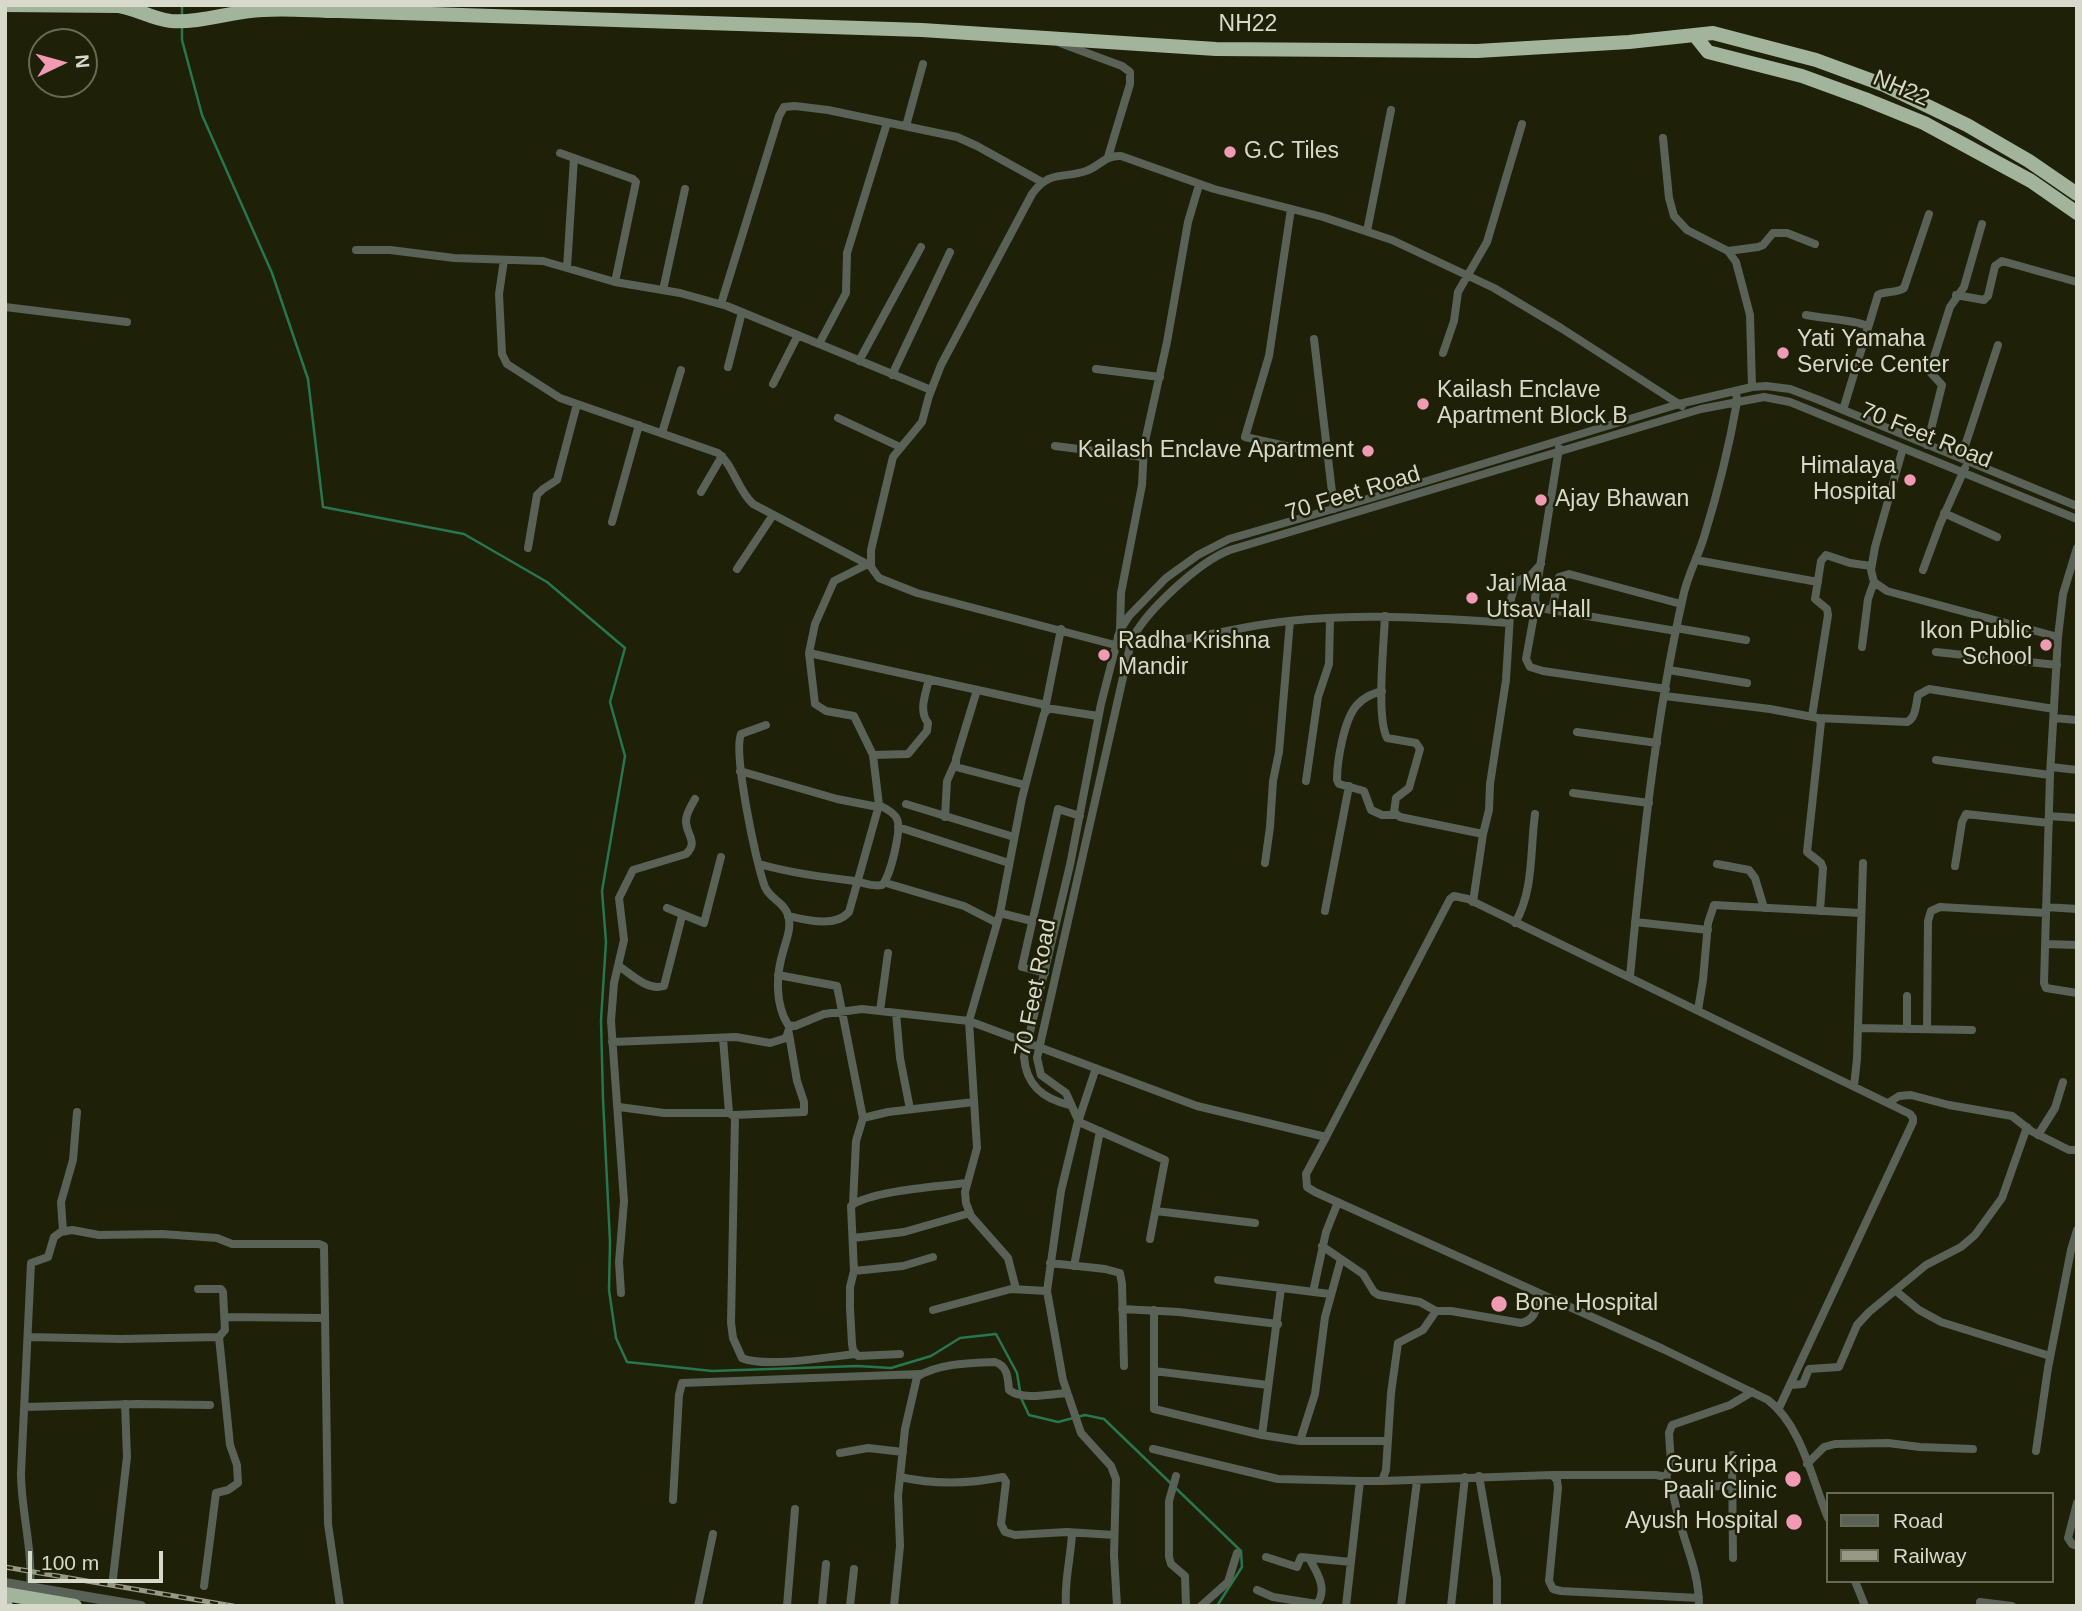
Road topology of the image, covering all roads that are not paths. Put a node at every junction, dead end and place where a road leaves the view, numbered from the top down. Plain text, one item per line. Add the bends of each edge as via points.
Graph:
1 (5, 5) edge
2 (218, 10) edge
3 (1047, 37) junction
4 (1696, 37) junction
5 (923, 64) dead end
6 (1391, 110) dead end
7 (887, 123) junction
8 (1522, 124) dead end
9 (906, 126) junction
10 (1663, 138) dead end
11 (561, 153) dead end
12 (1108, 157) junction
13 (573, 158) junction
14 (1042, 182) junction
15 (1199, 184) junction
16 (685, 189) dead end
17 (2077, 194) edge
18 (1291, 209) junction
19 (2077, 213) edge
20 (1929, 214) dead end
21 (1982, 224) dead end
22 (1367, 231) junction
23 (1815, 244) dead end
24 (921, 247) dead end
25 (356, 250) dead end
26 (1728, 251) junction
27 (950, 252) dead end
28 (504, 261) junction
29 (567, 268) junction
30 (1466, 274) junction
31 (615, 282) junction
32 (2077, 282) edge
33 (663, 290) junction
34 (1956, 295) junction
35 (721, 304) junction
36 (5, 307) edge
37 (741, 312) junction
38 (1806, 315) dead end
39 (127, 322) dead end
40 (1868, 326) junction
41 (798, 335) junction
42 (1314, 339) dead end
43 (819, 344) junction
44 (1998, 345) dead end
45 (1443, 353) dead end
46 (859, 361) junction
47 (728, 367) dead end
48 (1096, 369) dead end
49 (681, 370) dead end
50 (892, 375) junction
51 (1160, 377) junction
52 (773, 384) dead end
53 (1752, 387) junction
54 (931, 390) junction
55 (1736, 391) junction
56 (1737, 402) junction
57 (577, 404) junction
58 (1679, 404) junction
59 (1843, 410) junction
60 (1689, 413) junction
61 (838, 418) dead end
62 (1880, 424) junction
63 (639, 425) junction
64 (662, 433) junction
65 (1874, 436) junction
66 (1560, 440) junction
67 (1055, 446) dead end
68 (1927, 446) junction
69 (900, 447) junction
70 (1903, 447) junction
71 (1559, 452) junction
72 (1327, 455) junction
73 (722, 456) junction
74 (1143, 457) junction
75 (1965, 460) junction
76 (1963, 472) junction
77 (701, 492) dead end
78 (1371, 498) junction
79 (2077, 506) edge
80 (1374, 508) junction
81 (1334, 509) junction
82 (1944, 513) junction
83 (773, 515) junction
84 (2077, 519) edge
85 (612, 522) dead end
86 (1997, 537) dead end
87 (1224, 541) junction
88 (528, 548) dead end
89 (2077, 548) edge
90 (1227, 551) junction
91 (1696, 560) junction
92 (869, 564) junction
93 (1541, 564) junction
94 (1871, 566) junction
95 (737, 569) dead end
96 (1923, 570) dead end
97 (1818, 582) junction
98 (1874, 582) junction
99 (1536, 604) junction
100 (1681, 604) junction
101 (1552, 610) junction
102 (1385, 616) junction
103 (1330, 619) junction
104 (1290, 621) junction
105 (1509, 623) junction
106 (1061, 629) junction
107 (1676, 630) junction
108 (1118, 637) junction
109 (2058, 637) junction
110 (1746, 640) dead end
111 (1131, 642) junction
112 (1861, 647) dead end
113 (1936, 652) dead end
114 (808, 653) junction
115 (2057, 666) junction
116 (1669, 670) junction
117 (929, 680) junction
118 (1747, 683) dead end
119 (977, 690) junction
120 (1382, 691) junction
121 (1665, 692) junction
122 (1045, 709) junction
123 (2054, 713) junction
124 (1098, 716) junction
125 (1815, 717) junction
126 (2077, 720) edge
127 (766, 725) dead end
128 (1577, 732) dead end
129 (1657, 743) junction
130 (873, 755) junction
131 (1936, 760) dead end
132 (955, 763) junction
133 (2077, 769) edge
134 (740, 771) junction
135 (2050, 771) junction
136 (1306, 780) dead end
137 (1025, 785) junction
138 (1349, 786) junction
139 (1573, 793) dead end
140 (695, 799) dead end
141 (1649, 803) junction
142 (906, 804) dead end
143 (879, 806) junction
144 (1535, 814) dead end
145 (1396, 815) junction
146 (1080, 816) junction
147 (945, 817) junction
148 (2077, 818) edge
149 (2049, 820) junction
150 (898, 827) junction
151 (1483, 834) junction
152 (1014, 837) junction
153 (721, 857) dead end
154 (1009, 863) junction
155 (1265, 863) dead end
156 (1863, 863) dead end
157 (759, 864) junction
158 (1717, 864) dead end
159 (1955, 866) dead end
160 (859, 882) junction
161 (886, 883) junction
162 (1473, 902) junction
163 (667, 908) dead end
164 (1764, 908) junction
165 (2077, 909) edge
166 (2046, 910) junction
167 (1325, 911) dead end
168 (1820, 911) junction
169 (1000, 913) junction
170 (1861, 913) junction
171 (682, 916) junction
172 (788, 916) junction
173 (1032, 921) junction
174 (1635, 922) junction
175 (997, 923) junction
176 (1515, 923) junction
177 (1708, 930) junction
178 (2045, 944) junction
179 (2077, 945) edge
180 (888, 953) dead end
181 (618, 966) junction
182 (1045, 973) junction
183 (778, 975) junction
184 (1630, 976) junction
185 (2077, 993) edge
186 (1907, 996) dead end
187 (1698, 1010) junction
188 (880, 1011) junction
189 (841, 1012) junction
190 (896, 1013) junction
191 (969, 1021) junction
192 (1857, 1028) junction
193 (1907, 1028) junction
194 (1927, 1029) junction
195 (789, 1030) junction
196 (1972, 1030) dead end
197 (723, 1038) junction
198 (612, 1042) junction
199 (1028, 1042) junction
200 (1039, 1046) junction
201 (1096, 1068) junction
202 (2063, 1082) dead end
203 (1854, 1086) junction
204 (974, 1102) junction
205 (1888, 1103) junction
206 (1070, 1105) junction
207 (618, 1107) junction
208 (910, 1109) junction
209 (77, 1111) dead end
210 (731, 1114) junction
211 (863, 1118) junction
212 (1079, 1122) junction
213 (2027, 1127) junction
214 (1100, 1131) junction
215 (2038, 1135) junction
216 (1326, 1137) junction
217 (2077, 1150) edge
218 (967, 1183) junction
219 (1338, 1202) junction
220 (853, 1204) junction
221 (1156, 1211) junction
222 (970, 1213) junction
223 (1255, 1223) dead end
224 (2077, 1230) edge
225 (63, 1231) junction
226 (853, 1238) junction
227 (1150, 1239) dead end
228 (1322, 1247) junction
229 (933, 1257) dead end
230 (1340, 1259) junction
231 (1049, 1263) junction
232 (1074, 1266) junction
233 (854, 1272) junction
234 (1218, 1280) dead end
235 (1281, 1288) junction
236 (198, 1289) dead end
237 (1016, 1289) junction
238 (1047, 1291) junction
239 (1896, 1291) junction
240 (1313, 1292) junction
241 (621, 1293) dead end
242 (1330, 1294) junction
243 (1540, 1295) junction
244 (1122, 1309) junction
245 (933, 1310) dead end
246 (1154, 1310) junction
247 (1436, 1311) junction
248 (225, 1317) junction
249 (325, 1318) junction
250 (1278, 1324) junction
251 (29, 1337) junction
252 (219, 1337) junction
253 (855, 1354) junction
254 (900, 1354) dead end
255 (2050, 1356) junction
256 (1124, 1366) dead end
257 (1154, 1371) junction
258 (920, 1374) junction
259 (1268, 1385) junction
260 (1790, 1385) junction
261 (1752, 1392) junction
262 (1067, 1393) junction
263 (125, 1404) junction
264 (210, 1405) dead end
265 (25, 1407) junction
266 (1779, 1408) junction
267 (1262, 1435) junction
268 (1300, 1441) junction
269 (1388, 1441) junction
270 (1153, 1449) dead end
271 (1973, 1449) dead end
272 (2036, 1451) dead end
273 (840, 1452) dead end
274 (903, 1452) junction
275 (1732, 1455) dead end
276 (1807, 1464) junction
277 (1552, 1475) junction
278 (1479, 1476) junction
279 (1465, 1477) junction
280 (1666, 1477) junction
281 (900, 1478) junction
282 (1176, 1479) dead end
283 (1360, 1481) junction
284 (1382, 1481) junction
285 (1417, 1481) junction
286 (1732, 1485) junction
287 (1672, 1490) junction
288 (673, 1500) dead end
289 (2077, 1503) edge
290 (795, 1509) dead end
291 (1826, 1513) edge
292 (1072, 1532) junction
293 (713, 1534) dead end
294 (1114, 1535) junction
295 (2077, 1546) edge
296 (1237, 1553) dead end
297 (1266, 1557) dead end
298 (1309, 1558) junction
299 (1733, 1558) dead end
300 (1351, 1562) junction
301 (826, 1564) dead end
302 (854, 1569) dead end
303 (114, 1578) dead end
304 (5, 1583) edge
305 (1856, 1583) edge
306 (204, 1586) dead end
307 (30, 1588) junction
308 (1258, 1590) dead end
309 (5, 1594) edge
310 (73, 1602) edge
311 (1699, 1602) edge
312 (1980, 1602) dead end
313 (141, 1606) edge
314 (340, 1606) edge
315 (698, 1606) edge
316 (788, 1606) edge
317 (822, 1606) edge
318 (850, 1606) edge
319 (894, 1606) edge
320 (1066, 1606) edge
321 (1117, 1606) edge
322 (1186, 1606) edge
323 (1201, 1606) edge
324 (1346, 1606) edge
325 (1401, 1606) edge
326 (1451, 1606) edge
327 (1497, 1606) edge
328 (1865, 1606) edge
329 (2012, 1606) edge

1 - 2 highway, NH22 via 119,6 169,21 193,21
2 - 3 highway, NH22
3 - 4 highway, NH22 via 1216,49 1477,51
3 - 12 street via 1130,72
4 - 17 highway, NH22 via 1713,33 1776,48 1884,85 2029,160
4 - 19 highway, NH22 via 1708,52 1802,76 1924,123 2031,181
5 - 9 street
6 - 22 street
7 - 9 street
7 - 35 street via 828,110 784,107
7 - 43 street via 847,253 846,293
8 - 30 street via 1487,242
9 - 14 street via 957,137
10 - 26 street via 1674,216 1687,230
11 - 13 street
12 - 14 street via 1085,171
12 - 15 street via 1121,156
13 - 29 street
13 - 31 street via 636,182
14 - 54 street via 1016,223
15 - 18 street
15 - 51 street via 1185,235
16 - 33 street
18 - 22 street
18 - 72 street via 1269,356 1245,437
20 - 40 street via 1904,288 1878,295
21 - 34 street via 1964,287
22 - 30 street
23 - 26 street via 1780,232 1758,247
24 - 46 street
25 - 28 street
26 - 53 street via 1736,262 1750,315
27 - 50 street
28 - 29 street via 543,261
28 - 57 street via 499,294 504,359 554,395
29 - 31 street
30 - 45 street
30 - 58 street
31 - 33 street
32 - 34 street via 2002,261 1995,266 1984,300
33 - 35 street
34 - 68 street via 1931,367 1942,385
35 - 37 street
36 - 39 street
37 - 41 street
37 - 47 street
38 - 40 street
40 - 59 street
41 - 43 street
41 - 52 street
42 - 72 street
43 - 46 street
44 - 75 street
46 - 50 street
48 - 51 street
49 - 64 street
50 - 54 street
51 - 74 street
53 - 55 street, 70 Feet Road
53 - 59 street, 70 Feet Road via 1781,387
54 - 69 street via 918,429
55 - 56 street
55 - 58 street, 70 Feet Road
56 - 60 street, 70 Feet Road
56 - 65 street, 70 Feet Road via 1765,397 1784,400
56 - 91 street via 1720,483
57 - 63 street
57 - 88 street via 557,480 537,495
58 - 60 street
58 - 66 street, 70 Feet Road
59 - 62 street, 70 Feet Road
60 - 71 street, 70 Feet Road
61 - 69 street
62 - 65 street
62 - 68 street, 70 Feet Road
63 - 64 street
63 - 85 street
64 - 73 street
65 - 70 street, 70 Feet Road
66 - 71 street
66 - 78 street, 70 Feet Road
67 - 74 street
68 - 75 street, 70 Feet Road
69 - 92 street via 892,457
70 - 76 street, 70 Feet Road
70 - 94 street
71 - 80 street, 70 Feet Road
71 - 93 street
72 - 81 street
73 - 77 street
73 - 83 street via 748,500
74 - 108 street
75 - 76 street
75 - 79 street, 70 Feet Road
76 - 82 street
76 - 84 street, 70 Feet Road
78 - 80 street
78 - 81 street, 70 Feet Road
80 - 90 street, 70 Feet Road
81 - 87 street, 70 Feet Road
82 - 86 street
82 - 96 street
83 - 92 street
83 - 95 street
87 - 90 street
87 - 108 street, 70 Feet Road via 1166,578 1129,616
89 - 109 street via 2063,594
90 - 111 street, 70 Feet Road via 1149,614
91 - 97 street
91 - 100 street
92 - 106 street via 879,578 901,588
92 - 114 street via 831,586
93 - 99 street
93 - 105 street via 1515,585
94 - 97 street via 1826,555
94 - 98 street
97 - 125 street via 1815,602 1827,609 1828,615
98 - 109 street via 1887,591
98 - 112 street
99 - 101 street
99 - 121 street via 1526,659 1530,667
100 - 101 street via 1569,574 1556,582
100 - 107 street
101 - 107 street
102 - 103 street
102 - 105 street
102 - 120 street
103 - 104 street
103 - 136 street via 1329,664 1318,697
104 - 111 street via 1167,644
104 - 155 street
105 - 151 street via 1506,680
106 - 108 street
106 - 122 street
107 - 110 street
107 - 116 street
108 - 111 street
108 - 124 street, 70 Feet Road
109 - 115 street
111 - 200 street, 70 Feet Road
113 - 115 street
114 - 117 street
114 - 130 street via 815,705 854,716
115 - 123 street
116 - 118 street
116 - 121 street
117 - 119 street
117 - 130 street via 923,710 927,731 908,754
119 - 122 street
119 - 132 street
120 - 138 street via 1358,703 1349,718 1337,780
120 - 145 street via 1385,736 1416,743 1420,749 1409,788 1395,798
121 - 125 street
121 - 129 street
122 - 124 street
122 - 137 street
123 - 125 street via 1929,689 1918,695 1907,722
123 - 126 street
123 - 135 street
124 - 146 street, 70 Feet Road
125 - 168 street via 1821,728 1807,852 1821,863
127 - 134 street via 740,736
128 - 129 street
129 - 141 street
130 - 143 street
131 - 135 street
132 - 137 street
132 - 147 street via 947,781
133 - 135 street
134 - 143 street
134 - 157 street
135 - 149 street
137 - 152 street
138 - 145 street via 1364,790 1371,810
138 - 167 street
139 - 141 street
140 - 181 street via 686,819 692,842 689,852 636,869 622,891 619,906 624,933
141 - 174 street
142 - 147 street
143 - 150 street via 896,817
143 - 160 street
144 - 176 street via 1528,887
145 - 151 street
146 - 173 street via 1058,809
146 - 182 street, 70 Feet Road
147 - 152 street
148 - 149 street
149 - 159 street via 1966,814
149 - 166 street
150 - 154 street
150 - 161 street
151 - 162 street
152 - 154 street
153 - 171 street via 704,923
154 - 169 street
156 - 170 street
157 - 160 street
157 - 172 street via 765,886
158 - 164 street via 1749,870
160 - 161 street via 878,887
160 - 172 street via 845,917 824,921
161 - 175 street via 964,906
162 - 176 street
162 - 216 street via 1460,896 1450,898
163 - 171 street
164 - 168 street
164 - 177 street via 1714,905
165 - 166 street
166 - 178 street
166 - 194 street via 1931,911
168 - 170 street
169 - 173 street
169 - 175 street
170 - 192 street
171 - 181 street via 664,986 647,985
172 - 183 street
173 - 182 street via 1022,967
174 - 177 street
174 - 184 street
175 - 191 street
176 - 184 street
177 - 187 street
178 - 179 street
178 - 185 street via 2046,988
180 - 188 street
181 - 198 street
182 - 199 street, 70 Feet Road
183 - 189 street via 837,986
183 - 195 street via 782,1014
184 - 187 street
186 - 193 street
187 - 203 street
188 - 189 street
188 - 190 street
189 - 195 street via 824,1014
189 - 211 street
190 - 191 street
190 - 208 street
191 - 199 street
191 - 204 street
192 - 193 street
192 - 203 street
193 - 194 street
194 - 196 street
195 - 197 street via 783,1040 770,1043
195 - 210 street via 804,1112
197 - 198 street
197 - 210 street
198 - 207 street
199 - 200 street
199 - 206 street, 70 Feet Road via 1024,1057 1030,1083 1050,1098
200 - 201 street
200 - 206 street, 70 Feet Road via 1038,1071 1066,1093
201 - 212 street
201 - 216 street via 1197,1106
202 - 215 street via 2055,1108
203 - 205 street
204 - 208 street
204 - 218 street via 977,1147
205 - 213 street via 1911,1095 2011,1116
205 - 260 street via 1910,1114 1913,1122
206 - 212 street
207 - 210 street
207 - 241 street via 624,1201
208 - 211 street
209 - 225 street via 73,1161 61,1202
210 - 253 street via 735,1124 731,1323 740,1354 745,1360 764,1361
211 - 220 street via 856,1141
212 - 214 street
212 - 231 street
213 - 215 street
213 - 239 street via 2002,1198 1975,1235 1926,1265
214 - 221 street via 1166,1160
214 - 232 street
215 - 217 street
216 - 219 street via 1305,1181 1307,1187
218 - 220 street via 892,1193
218 - 222 street
219 - 228 street
219 - 243 street
220 - 226 street
221 - 223 street
221 - 227 street
222 - 226 street via 904,1232
222 - 237 street via 1007,1258
224 - 255 street
225 - 249 street via 217,1238 232,1244 322,1244
225 - 251 street via 54,1237 48,1257 31,1265
226 - 233 street
228 - 230 street
228 - 240 street
229 - 233 street
230 - 242 street
230 - 247 street via 1363,1273 1378,1295 1420,1302
231 - 232 street
231 - 238 street
232 - 244 street via 1119,1273
233 - 253 street via 850,1308
234 - 235 street
235 - 240 street
235 - 250 street
236 - 248 street via 222,1291
237 - 238 street
237 - 245 street
238 - 262 street
239 - 255 street via 1941,1322
239 - 260 street via 1857,1325 1839,1367 1810,1369 1803,1384
240 - 242 street
242 - 268 street via 1315,1394
243 - 247 street via 1528,1322
243 - 261 street
244 - 246 street
244 - 256 street
246 - 250 street
246 - 257 street
247 - 269 street via 1423,1330 1402,1340 1396,1350
248 - 249 street
248 - 252 street via 225,1330
249 - 314 street via 328,1524
250 - 259 street
251 - 252 street
251 - 265 street
252 - 306 street via 238,1483 216,1493
253 - 254 street
255 - 272 street
257 - 259 street
257 - 267 street via 1154,1409
258 - 262 street via 995,1362 1006,1370 1014,1394
258 - 274 street via 913,1388
258 - 288 street via 681,1383
259 - 267 street
260 - 266 street
261 - 266 street
261 - 280 street via 1730,1405 1672,1425
262 - 294 street via 1082,1433 1115,1472
263 - 264 street
263 - 265 street
263 - 303 street via 127,1457
265 - 307 street via 21,1488
266 - 276 street
267 - 268 street
268 - 269 street
269 - 284 street
270 - 283 street via 1278,1479
271 - 276 street via 1835,1444 1824,1447
273 - 274 street via 867,1448
274 - 281 street
275 - 286 street
276 - 291 street
277 - 278 street
277 - 280 street
277 - 311 street via 1558,1488 1549,1581 1553,1589
278 - 279 street
278 - 327 street via 1497,1579
279 - 285 street
279 - 326 street
280 - 287 street
281 - 292 street via 938,1484 1003,1477 1002,1530 1015,1535
281 - 319 street
282 - 322 street via 1168,1511 1169,1557 1185,1576
283 - 284 street
283 - 300 street
284 - 285 street
285 - 325 street
286 - 287 street
286 - 299 street
287 - 311 street via 1697,1575
289 - 295 street via 2068,1538
290 - 316 street
292 - 294 street
292 - 320 street
293 - 315 street
294 - 321 street
296 - 323 street via 1228,1582
297 - 298 street via 1297,1567 1301,1557
298 - 300 street
298 - 308 street via 1322,1587 1317,1604
300 - 324 street
301 - 317 street
302 - 318 street
304 - 307 street
305 - 328 street
307 - 310 street
309 - 310 highway, bridge
310 - 313 street
312 - 329 street

